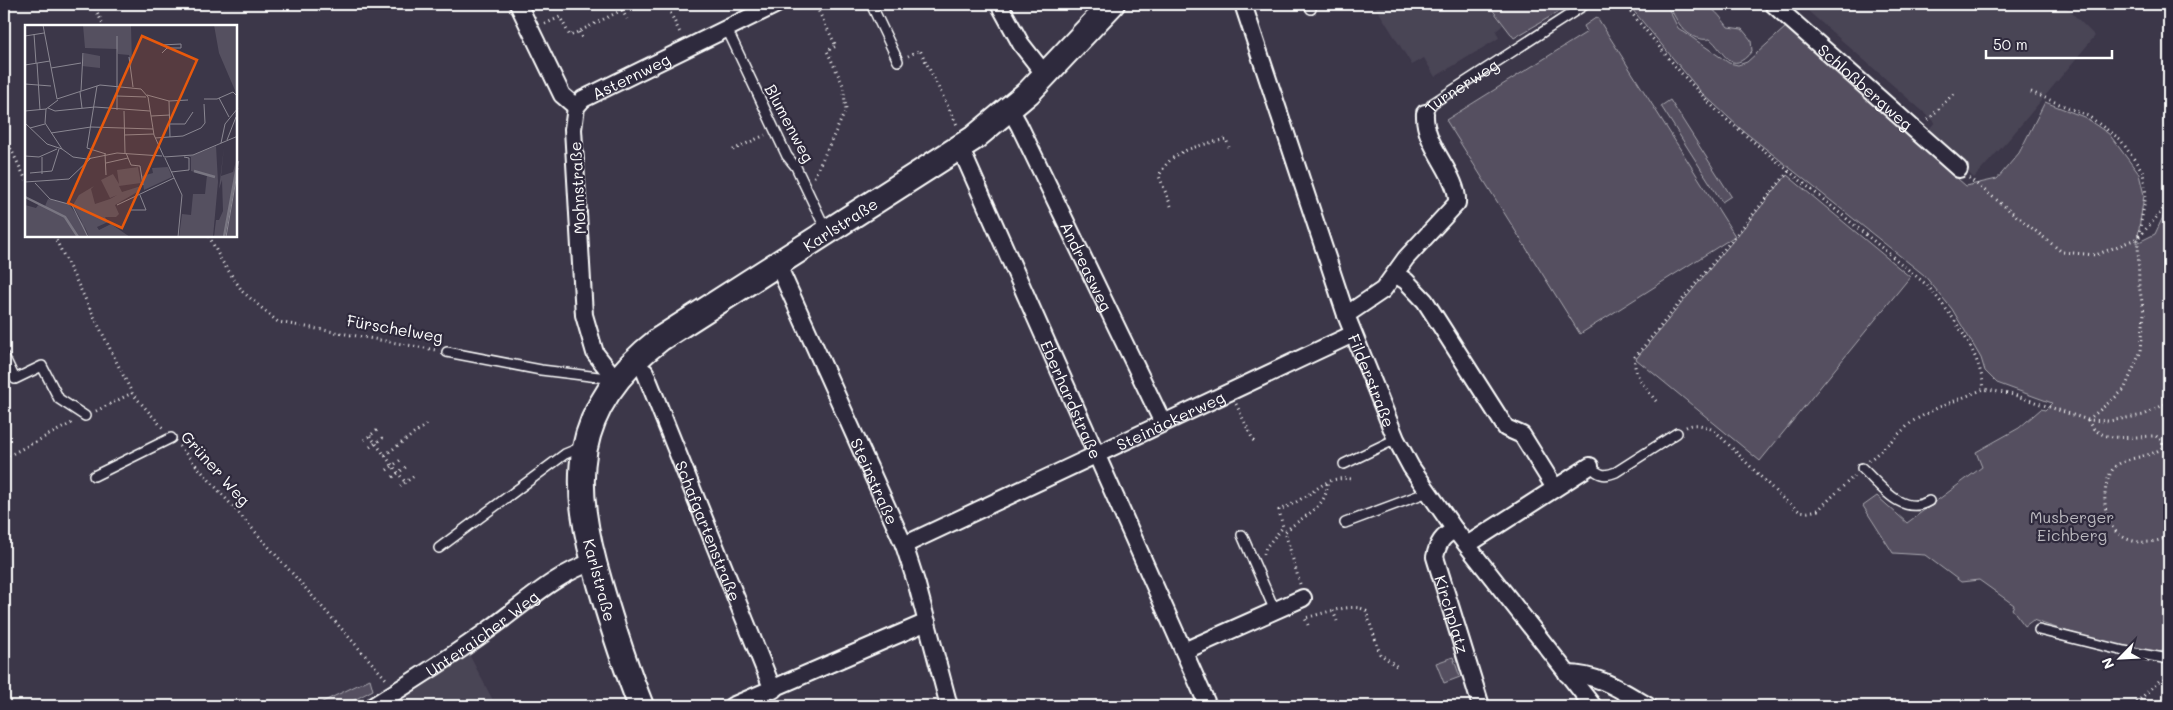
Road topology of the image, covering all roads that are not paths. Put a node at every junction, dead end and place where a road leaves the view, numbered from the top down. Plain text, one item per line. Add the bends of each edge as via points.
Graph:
1 (518, 4) edge
2 (777, 4) edge
3 (870, 4) edge
4 (999, 4) edge
5 (1112, 4) edge
6 (1243, 4) edge
7 (1586, 4) edge
8 (1773, 4) edge
9 (727, 29) junction
10 (898, 61) road end
11 (1046, 76) junction
12 (576, 107) junction
13 (1010, 109) junction
14 (1425, 113) joint
15 (963, 145) junction
16 (1959, 169) dead end
17 (826, 232) junction
18 (778, 264) junction
19 (1395, 274) junction
20 (1346, 315) junction
21 (1353, 334) junction
22 (447, 352) road end
23 (4, 356) edge
24 (645, 372) dead end
25 (616, 380) junction
26 (85, 416) road end
27 (1164, 423) junction
28 (1677, 433) road end
29 (171, 438) road end
30 (1396, 439) junction
31 (584, 449) junction
32 (1097, 455) junction
33 (1344, 464) dead end
34 (1590, 466) joint
35 (1862, 468) road end
36 (94, 476) dead end
37 (1555, 488) junction
38 (1428, 492) junction
39 (1929, 502) dead end
40 (1345, 523) dead end
41 (1455, 530) junction
42 (1242, 535) dead end
43 (904, 545) junction
44 (1467, 545) junction
45 (439, 548) dead end
46 (593, 562) junction
47 (1303, 598) road end
48 (1275, 611) junction
49 (927, 622) junction
50 (2039, 630) dead end
51 (1184, 650) junction
52 (2169, 658) edge
53 (1567, 674) junction
54 (773, 690) junction
55 (373, 706) edge
56 (642, 706) edge
57 (732, 706) edge
58 (949, 706) edge
59 (1208, 706) edge
60 (1481, 706) edge
61 (1593, 706) edge
62 (1648, 706) edge

1 - 12 street via 562,95
2 - 9 street, Asternweg
3 - 10 lane
4 - 11 street via 1021,44
5 - 11 main road, Karlstraße
6 - 20 street, Filderstraße
7 - 14 lane, Turnerweg via 1433,103
8 - 16 street, Schloßbergweg
9 - 12 street, Asternweg via 583,99
9 - 17 lane, Blumenweg
11 - 13 main road, Karlstraße
12 - 25 street, Mohnstraße via 573,129 584,315 595,353
13 - 15 main road, Karlstraße
13 - 27 street, Andreasweg
14 - 19 street, Turnerweg via 1427,131 1456,191 1457,203 1414,248
15 - 17 main road, Karlstraße
15 - 32 street, Eberhardstraße
17 - 18 main road, Karlstraße
18 - 25 main road, Karlstraße via 660,339
18 - 43 street, Steinstraße
19 - 20 street, Turnerweg via 1383,290
19 - 37 street via 1425,301 1506,428 1522,435
20 - 21 street, Filderstraße
21 - 27 street, Steinäckerweg
21 - 30 street, Filderstraße
22 - 25 lane, Fürschelweg via 562,374
23 - 26 lane via 15,379 42,366 59,399
24 - 54 street, Schafgartenstraße
25 - 31 main road, Karlstraße via 598,408
27 - 32 street, Steinäckerweg
28 - 34 lane via 1607,476 1598,474
29 - 36 lane
30 - 33 lane
30 - 38 street, Filderstraße
31 - 45 lane via 566,454
31 - 46 main road, Karlstraße via 581,502
32 - 43 street, Steinäckerweg
32 - 51 street, Eberhardstraße
34 - 37 street
35 - 39 lane via 1904,505 1920,506
37 - 44 street
38 - 40 lane
38 - 41 street, Filderstraße
41 - 44 street, Filderstraße
41 - 60 street, Kirchplatz via 1445,535 1435,557
42 - 48 lane
43 - 49 street, Steinstraße
44 - 53 street, Filderstraße
46 - 55 street, Unteraicher Weg via 552,584 471,643
46 - 56 main road, Karlstraße via 614,632
47 - 48 street
48 - 51 street
49 - 54 street
49 - 58 street, Steinstraße
50 - 52 lane via 2124,651
51 - 59 street, Eberhardstraße
53 - 61 street, Filderstraße
53 - 62 street via 1598,678
54 - 57 street

